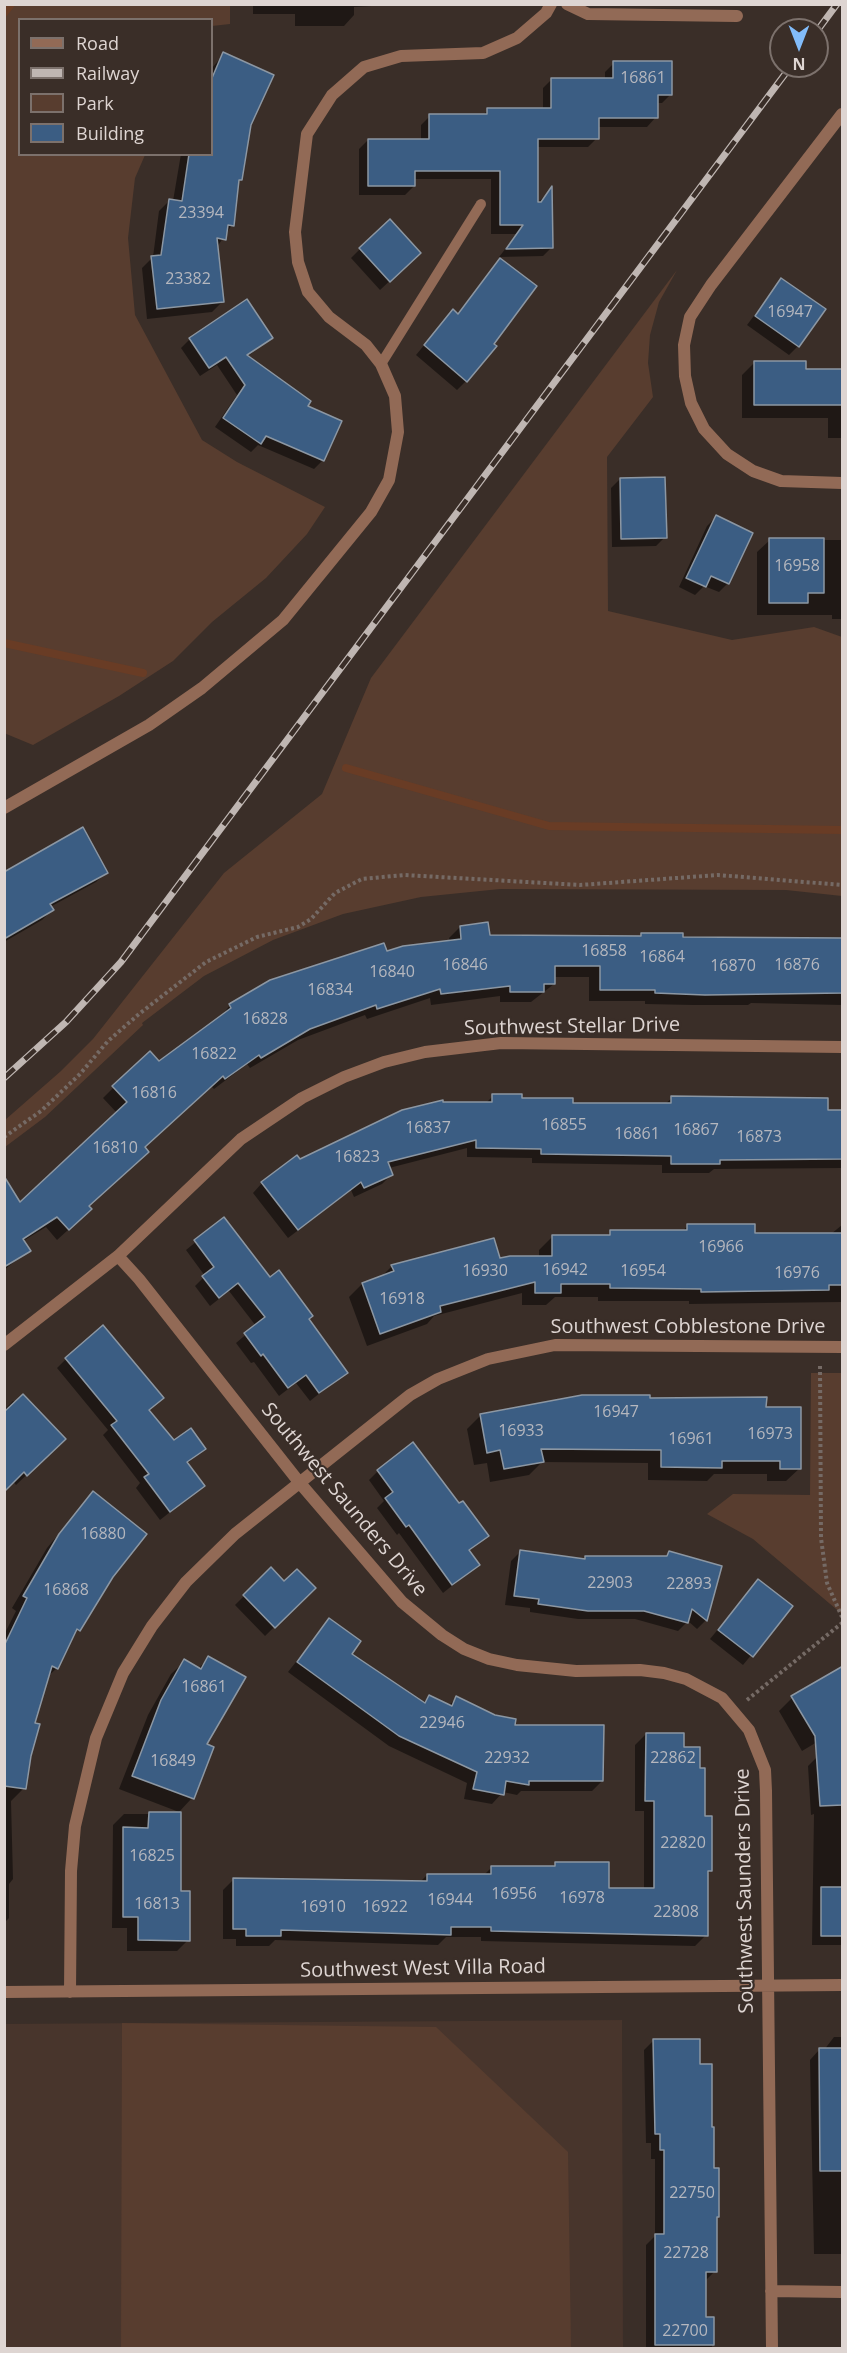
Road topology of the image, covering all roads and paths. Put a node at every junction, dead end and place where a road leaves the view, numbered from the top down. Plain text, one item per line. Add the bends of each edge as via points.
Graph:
1 (551, 4) edge
2 (567, 4) edge
3 (737, 16) dead end
4 (843, 114) edge
5 (481, 204) dead end
6 (381, 364) junction
7 (843, 483) edge
8 (4, 807) edge
9 (843, 885) edge
10 (843, 1047) edge
11 (4, 1137) edge
12 (118, 1256) junction
13 (4, 1345) edge
14 (821, 1346) junction
15 (843, 1347) edge
16 (299, 1482) junction
17 (843, 1617) edge
18 (843, 1623) edge
19 (734, 1710) junction
20 (843, 1984) edge
21 (769, 1985) junction
22 (4, 1992) edge
23 (70, 1992) junction
24 (771, 2291) junction
25 (843, 2292) edge
26 (772, 2349) edge

1 - 6 street via 517,38 483,53 401,56 364,67 332,94 307,134 295,232 298,262 308,292 328,316 366,345
2 - 3 street via 588,14
4 - 7 street via 711,285 690,317 684,345 691,403 704,429 727,454 753,471 780,481
5 - 6 lane
6 - 8 street via 395,396 398,432 389,480 371,512 283,620 202,688 158,719
9 - 11 path via 718,875 580,885 404,875 362,879 335,892 311,919 298,927 257,937 206,962 131,1021 41,1110
10 - 12 street, Southwest Stellar Drive via 501,1043 424,1052 384,1062 344,1077 270,1118 241,1139
12 - 13 street, Southwest Stellar Drive
12 - 16 street, Southwest Saunders Drive
14 - 15 street, Southwest Cobblestone Drive
14 - 16 street, Southwest Cobblestone Drive via 555,1345 503,1355 462,1368 410,1395
14 - 17 path via 821,1538 827,1583
16 - 19 street, Southwest Saunders Drive via 402,1602 464,1649 489,1659 545,1669 664,1673 722,1698
16 - 23 street, Southwest Cobblestone Drive via 235,1534 186,1582 123,1673 96,1738 75,1826
18 - 19 path
19 - 21 street, Southwest Saunders Drive via 749,1730 765,1770
20 - 21 street, Southwest West Villa Road
21 - 23 street, Southwest West Villa Road
21 - 24 street, Southwest Saunders Drive
22 - 23 street, Southwest West Villa Road
24 - 25 street
24 - 26 street, Southwest Saunders Drive

